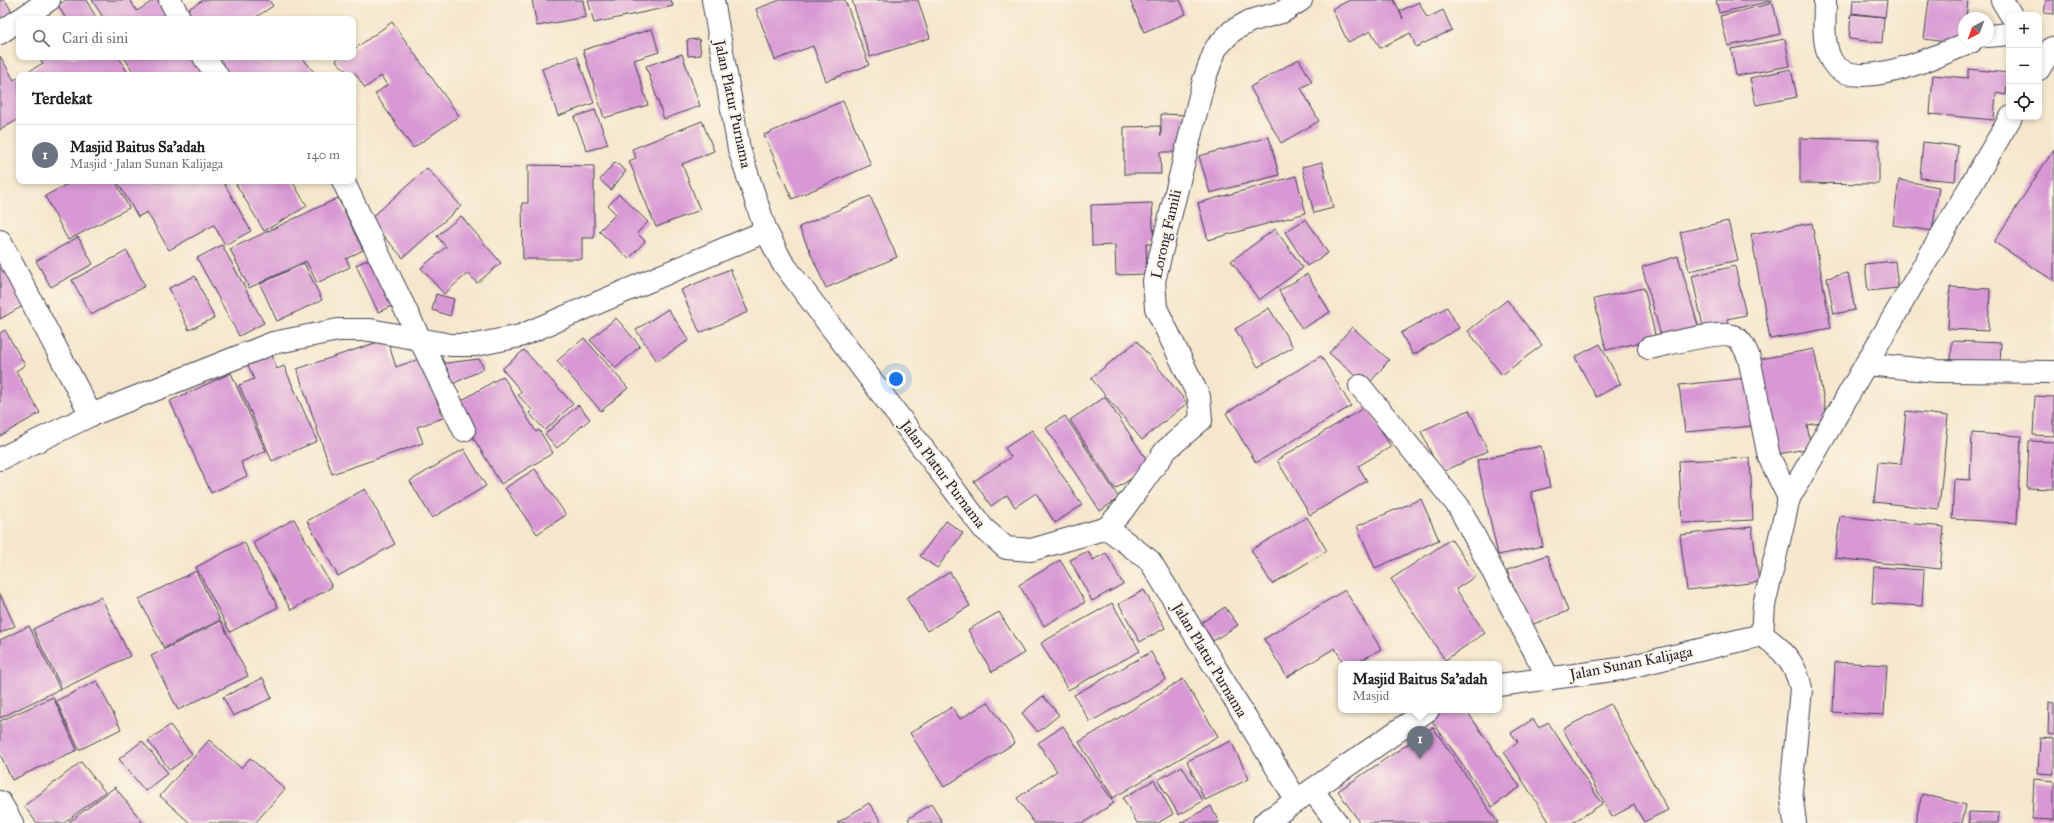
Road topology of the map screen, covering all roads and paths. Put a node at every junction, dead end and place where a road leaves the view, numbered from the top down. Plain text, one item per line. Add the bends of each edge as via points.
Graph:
1 (49, 0) edge
2 (170, 0) edge
3 (713, 0) edge
4 (1301, 0) edge
5 (1825, 0) edge
6 (2002, 0) edge
7 (2009, 12) edge
8 (26, 16) edge
9 (178, 16) edge
10 (16, 23) edge
11 (0, 33) edge
12 (2006, 34) edge
13 (1994, 35) edge
14 (2048, 46) edge
15 (1958, 47) edge
16 (206, 60) edge
17 (2042, 61) edge
18 (215, 72) edge
19 (2009, 120) edge
20 (344, 184) edge
21 (766, 231) junction
22 (0, 241) edge
23 (419, 338) junction
24 (1649, 348) dead end
25 (1866, 364) junction
26 (2054, 372) edge
27 (1360, 386) dead end
28 (91, 415) junction
29 (464, 430) dead end
30 (0, 459) edge
31 (1789, 498) junction
32 (1107, 528) junction
33 (1762, 635) junction
34 (1549, 679) junction
35 (1502, 685) edge
36 (1424, 713) edge
37 (1305, 796) junction
38 (0, 802) edge
39 (12, 823) edge
40 (1264, 823) edge
41 (1337, 823) edge
42 (1795, 823) edge

1 - 8 street
2 - 9 street
3 - 21 street, Jalan Platur Purnama via 739,149
4 - 32 street, Lorong Famili via 1282,12 1250,21 1232,30 1216,48 1204,80 1154,281 1156,308 1199,397 1201,420 1166,450
5 - 15 street via 1825,39 1830,58 1842,72 1858,75 1886,72
6 - 7 street
10 - 11 street
12 - 13 street
14 - 17 street
16 - 18 street
19 - 25 street
20 - 23 street
21 - 23 street via 520,336 475,345 450,345
21 - 32 street, Jalan Platur Purnama via 782,262 982,528 1006,548 1031,550
22 - 28 street
23 - 28 street via 370,330 338,330 273,343
23 - 29 street
24 - 31 street via 1718,335 1732,335 1743,344 1749,358 1769,457
25 - 26 street via 1937,371
25 - 31 street
27 - 34 street via 1459,507
28 - 30 street
31 - 33 street via 1764,605
32 - 37 street, Jalan Platur Purnama via 1150,561
33 - 34 street, Jalan Sunan Kalijaga via 1620,668
33 - 42 street via 1773,642 1799,674 1801,689 1791,791
34 - 35 street, Jalan Sunan Kalijaga
36 - 37 street
37 - 40 street
37 - 41 street, Jalan Platur Purnama
38 - 39 street

